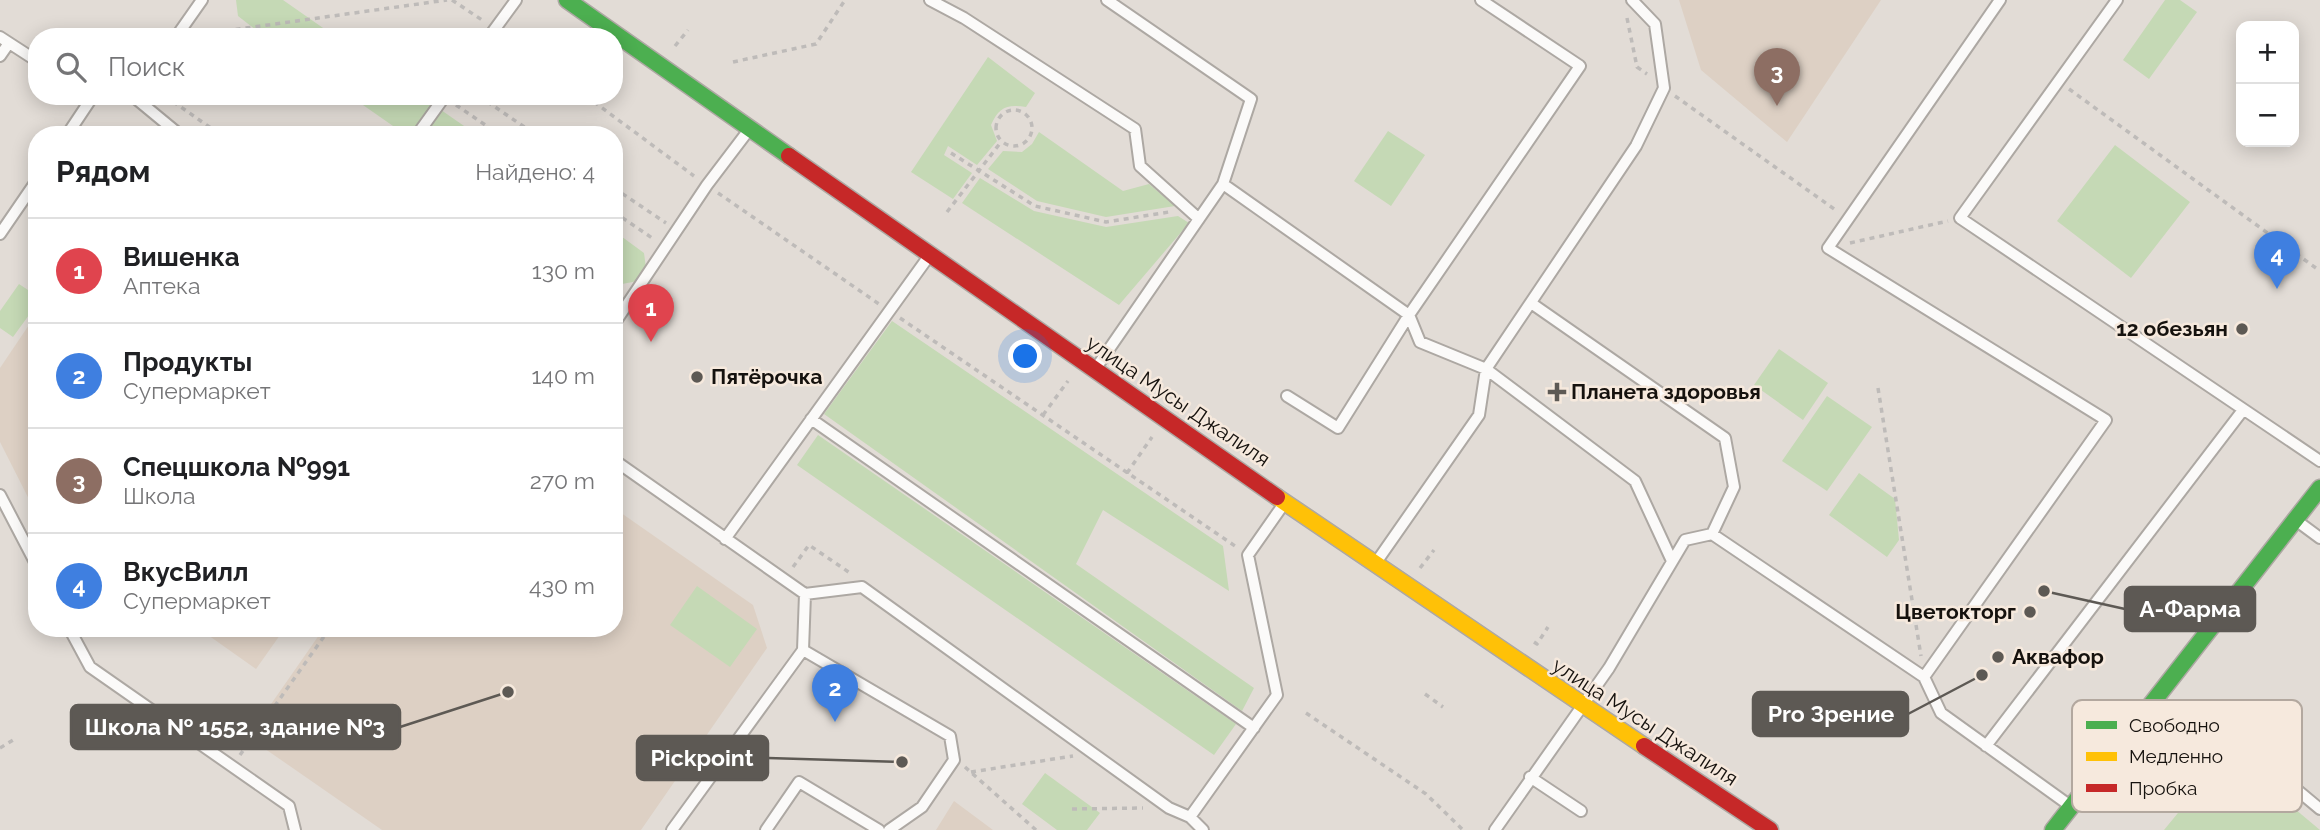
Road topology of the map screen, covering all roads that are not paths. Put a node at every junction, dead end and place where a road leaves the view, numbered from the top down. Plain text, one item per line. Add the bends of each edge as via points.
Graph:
1 (202, 0) edge
2 (516, 0) edge
3 (567, 0) edge
4 (930, 0) edge
5 (1107, 0) edge
6 (1481, 0) edge
7 (1632, 0) edge
8 (2000, 0) edge
9 (2117, 0) edge
10 (182, 28) edge
11 (496, 28) edge
12 (607, 28) edge
13 (4, 40) edge
14 (623, 40) edge
15 (28, 55) edge
16 (0, 56) edge
17 (87, 105) edge
18 (144, 105) edge
19 (439, 105) edge
20 (73, 126) edge
21 (169, 126) edge
22 (423, 126) edge
23 (749, 129) junction
24 (1223, 184) junction
25 (28, 193) edge
26 (1199, 219) junction
27 (0, 234) edge
28 (931, 254) junction
29 (623, 301) edge
30 (1531, 303) junction
31 (1409, 315) junction
32 (1486, 369) junction
33 (1094, 370) junction
34 (1287, 396) dead end
35 (2243, 410) junction
36 (811, 419) junction
37 (2320, 461) edge
38 (623, 466) edge
39 (2320, 488) edge
40 (0, 495) edge
41 (1286, 501) junction
42 (2295, 520) junction
43 (1712, 534) junction
44 (2320, 538) edge
45 (724, 539) junction
46 (28, 549) edge
47 (1672, 561) junction
48 (1375, 564) junction
49 (805, 594) junction
50 (74, 637) edge
51 (803, 650) junction
52 (1924, 677) junction
53 (2155, 700) edge
54 (1582, 707) junction
55 (1254, 728) junction
56 (1986, 746) junction
57 (1530, 777) junction
58 (2302, 794) edge
59 (2071, 807) joint
60 (2320, 808) edge
61 (1581, 811) dead end
62 (1190, 817) junction
63 (295, 830) edge
64 (672, 830) edge
65 (766, 830) edge
66 (878, 830) edge
67 (889, 830) edge
68 (1203, 830) edge
69 (1495, 830) edge
70 (1770, 830) edge
71 (2053, 830) edge

1 - 10 lane
2 - 11 lane
3 - 12 main road, улица Мусы Джалиля
4 - 26 lane via 1135,129 1140,166
5 - 24 lane via 1251,99
6 - 31 lane via 1580,66
7 - 30 lane via 1655,24 1664,88 1636,146
8 - 52 lane via 1828,248 2106,420
9 - 35 lane via 1960,218
13 - 15 lane
13 - 16 lane
14 - 23 main road, улица Мусы Джалиля
17 - 20 lane
18 - 21 lane
19 - 22 lane
23 - 28 main road, улица Мусы Джалиля
23 - 29 lane
24 - 26 lane
24 - 31 lane
25 - 27 lane
26 - 33 lane
28 - 33 main road, улица Мусы Джалиля
28 - 36 lane
30 - 32 lane
30 - 43 lane via 1725,438 1734,487
31 - 32 lane via 1420,342
31 - 34 lane via 1338,428
32 - 47 lane via 1635,481
32 - 48 lane via 1479,415
33 - 41 main road, улица Мусы Джалиля
35 - 37 lane
35 - 56 lane
36 - 45 lane
36 - 55 lane
38 - 45 lane
39 - 42 main road
40 - 46 lane
41 - 48 main road, улица Мусы Джалиля
41 - 55 lane via 1248,555 1277,695
42 - 44 lane
42 - 53 main road
43 - 47 lane via 1685,540
43 - 52 lane
45 - 49 lane
47 - 54 lane
48 - 54 main road, улица Мусы Джалиля
49 - 51 lane
49 - 62 lane via 862,587 1169,808
50 - 63 lane via 90,667 289,806
51 - 64 lane
51 - 67 lane via 950,736 954,760 922,807
52 - 56 lane via 1941,713
54 - 57 lane
54 - 70 main road, улица Мусы Джалиля
55 - 62 lane
56 - 59 lane
57 - 61 lane
57 - 69 lane
58 - 60 lane
59 - 71 main road
62 - 68 lane
65 - 66 lane via 799,782

